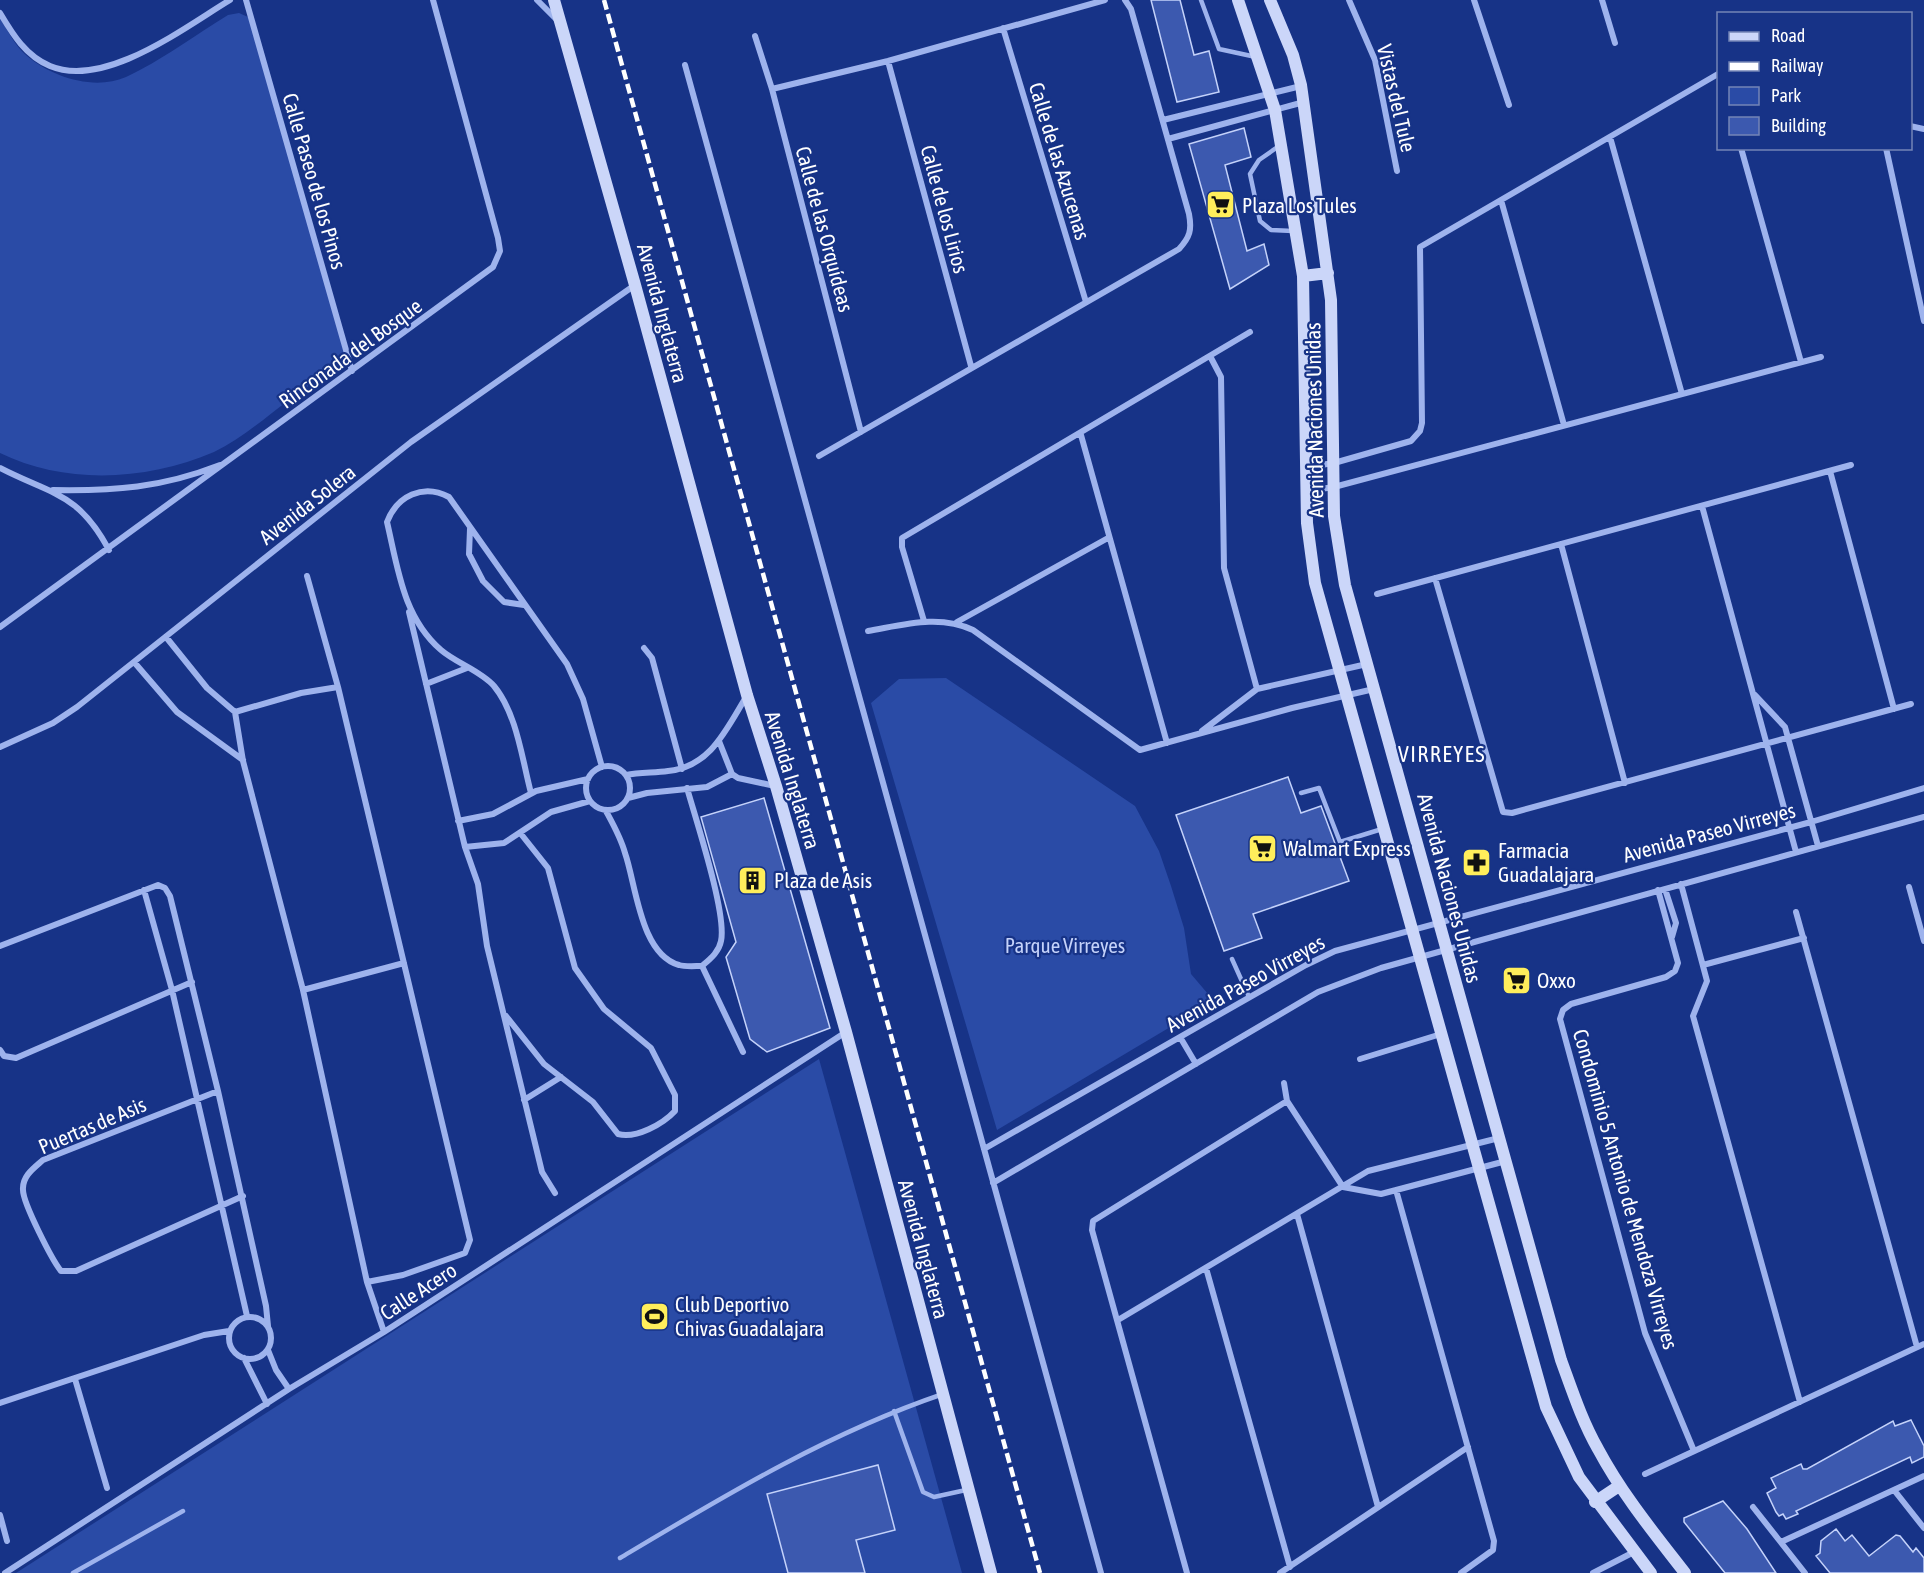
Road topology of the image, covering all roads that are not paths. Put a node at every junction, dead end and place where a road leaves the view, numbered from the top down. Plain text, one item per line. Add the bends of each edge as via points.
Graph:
1 (230, 0) edge
2 (246, 0) edge
3 (433, 0) edge
4 (537, 0) edge
5 (554, 0) edge
6 (1104, 0) edge
7 (1125, 0) edge
8 (1201, 0) edge
9 (1238, 0) edge
10 (1270, 0) edge
11 (1349, 0) edge
12 (1474, 0) edge
13 (1602, 0) edge
14 (0, 14) edge
15 (560, 24) junction
16 (1003, 28) junction
17 (755, 36) dead end
18 (1615, 43) dead end
19 (1259, 58) junction
20 (888, 61) junction
21 (685, 65) dead end
22 (1717, 75) edge
23 (1301, 85) junction
24 (772, 89) junction
25 (1270, 93) junction
26 (1305, 102) junction
27 (1509, 105) dead end
28 (1275, 110) junction
29 (1162, 120) junction
30 (1610, 137) junction
31 (1168, 140) junction
32 (1282, 145) junction
33 (1742, 150) edge
34 (1886, 150) edge
35 (1397, 171) dead end
36 (1501, 200) junction
37 (1296, 231) junction
38 (1328, 273) junction
39 (1302, 276) junction
40 (635, 285) junction
41 (1086, 303) junction
42 (1924, 321) edge
43 (1250, 332) dead end
44 (1210, 356) junction
45 (1821, 357) dead end
46 (1801, 362) junction
47 (971, 366) junction
48 (352, 371) junction
49 (1682, 394) junction
50 (1564, 426) junction
51 (861, 432) junction
52 (1081, 435) junction
53 (819, 456) dead end
54 (229, 461) junction
55 (1334, 463) junction
56 (1851, 465) dead end
57 (1306, 467) junction
58 (0, 468) edge
59 (1830, 471) junction
60 (1334, 487) junction
61 (52, 490) junction
62 (1306, 491) junction
63 (1702, 506) junction
64 (470, 529) junction
65 (1108, 538) junction
66 (1561, 544) junction
67 (109, 550) junction
68 (307, 576) dead end
69 (1436, 578) junction
70 (1377, 594) dead end
71 (524, 605) junction
72 (408, 609) junction
73 (924, 621) junction
74 (957, 622) junction
75 (0, 627) edge
76 (868, 631) dead end
77 (166, 637) junction
78 (644, 648) dead end
79 (134, 662) junction
80 (1368, 664) junction
81 (467, 668) junction
82 (1340, 670) junction
83 (426, 684) junction
84 (338, 687) junction
85 (1374, 689) junction
86 (1257, 690) junction
87 (747, 695) junction
88 (1346, 695) junction
89 (1755, 695) junction
90 (1911, 704) dead end
91 (1894, 709) junction
92 (235, 712) junction
93 (1198, 734) junction
94 (1788, 739) junction
95 (719, 741) junction
96 (1167, 743) junction
97 (1766, 746) junction
98 (0, 747) edge
99 (243, 761) junction
100 (602, 767) junction
101 (682, 769) junction
102 (732, 774) junction
103 (626, 775) junction
104 (588, 779) junction
105 (1625, 783) junction
106 (776, 786) junction
107 (687, 788) junction
108 (1924, 788) edge
109 (531, 793) junction
110 (1301, 793) dead end
111 (628, 798) junction
112 (590, 801) junction
113 (606, 810) junction
114 (1924, 817) edge
115 (458, 821) junction
116 (1811, 822) junction
117 (1383, 828) junction
118 (1790, 828) junction
119 (521, 834) junction
120 (1818, 846) junction
121 (465, 847) junction
122 (1796, 852) junction
123 (1681, 884) junction
124 (1909, 886) dead end
125 (144, 890) junction
126 (1662, 890) junction
127 (1924, 909) edge
128 (1916, 910) junction
129 (1796, 912) dead end
130 (1439, 921) junction
131 (1411, 929) junction
132 (1804, 938) junction
133 (1924, 941) edge
134 (0, 946) edge
135 (1447, 949) junction
136 (1419, 957) junction
137 (1232, 959) dead end
138 (404, 963) junction
139 (1703, 965) junction
140 (702, 966) junction
141 (192, 982) junction
142 (172, 990) junction
143 (303, 990) junction
144 (1249, 997) junction
145 (504, 1014) junction
146 (846, 1032) junction
147 (1441, 1034) junction
148 (1180, 1037) junction
149 (0, 1050) edge
150 (743, 1052) dead end
151 (1360, 1059) dead end
152 (1196, 1064) junction
153 (561, 1077) junction
154 (1284, 1083) dead end
155 (218, 1091) junction
156 (196, 1099) junction
157 (524, 1100) junction
158 (1287, 1101) junction
159 (1499, 1138) junction
160 (1472, 1146) junction
161 (984, 1149) junction
162 (1506, 1161) junction
163 (1478, 1168) junction
164 (993, 1183) junction
165 (1343, 1187) junction
166 (1396, 1190) junction
167 (555, 1193) dead end
168 (243, 1196) junction
169 (219, 1207) junction
170 (1297, 1214) junction
171 (1206, 1268) junction
172 (367, 1282) junction
173 (247, 1316) junction
174 (1118, 1320) junction
175 (268, 1326) junction
176 (229, 1331) junction
177 (384, 1332) junction
178 (1924, 1344) edge
179 (1917, 1347) junction
180 (268, 1350) junction
181 (244, 1359) junction
182 (75, 1379) junction
183 (289, 1389) junction
184 (943, 1394) junction
185 (1800, 1402) junction
186 (0, 1403) edge
187 (267, 1404) junction
188 (894, 1411) junction
189 (1468, 1447) junction
190 (1694, 1451) junction
191 (1645, 1474) dead end
192 (1924, 1476) edge
193 (1619, 1486) junction
194 (107, 1488) dead end
195 (969, 1490) junction
196 (1894, 1490) junction
197 (1596, 1502) junction
198 (1378, 1507) junction
199 (1753, 1507) dead end
200 (183, 1511) dead end
201 (0, 1515) edge
202 (1924, 1528) edge
203 (7, 1540) dead end
204 (1780, 1542) junction
205 (1634, 1552) junction
206 (620, 1558) dead end
207 (1290, 1567) junction
208 (5, 1573) edge
209 (73, 1573) edge
210 (991, 1573) edge
211 (1101, 1573) edge
212 (1187, 1573) edge
213 (1280, 1573) edge
214 (1461, 1573) edge
215 (1593, 1573) edge
216 (1651, 1573) edge
217 (1685, 1573) edge
218 (1805, 1573) edge

1 - 14 street via 121,64 82,69 63,70 35,57 13,35
2 - 48 street, Calle Paseo de los Pinos
3 - 48 street, Rinconada del Bosque via 498,238 499,259 485,274
4 - 15 street
5 - 15 street, Avenida Inglaterra
6 - 16 street
7 - 29 street via 1131,9
8 - 19 lane via 1219,49
9 - 19 street, Avenida Naciones Unidas
10 - 23 street, Avenida Naciones Unidas
11 - 35 street, Vistas del Tule via 1375,60
12 - 27 street
13 - 18 street
15 - 40 street, Avenida Inglaterra
16 - 20 street
16 - 41 street, Calle de las Azucenas
17 - 24 street, Calle de las Orquídeas
19 - 25 street, Avenida Naciones Unidas
20 - 24 street
20 - 47 street, Calle de los Lirios
21 - 161 street
22 - 30 street
23 - 25 street
23 - 26 street, Avenida Naciones Unidas
24 - 51 street, Calle de las Orquídeas
25 - 28 street, Avenida Naciones Unidas
25 - 29 street
26 - 28 street
26 - 38 street, Avenida Naciones Unidas
28 - 31 street
28 - 32 street, Avenida Naciones Unidas
29 - 31 street
30 - 36 street
30 - 49 street
31 - 41 street via 1191,229 1188,240
32 - 37 street, Avenida Naciones Unidas
32 - 37 lane via 1259,160 1250,174 1260,221 1271,230
33 - 46 street
34 - 42 street
36 - 50 street
36 - 55 street via 1420,247 1420,431 1412,441
37 - 39 street, Avenida Naciones Unidas
38 - 39 street
38 - 55 street, Avenida Naciones Unidas
39 - 57 street, Avenida Naciones Unidas
40 - 77 street, Avenida Solera via 411,442
40 - 87 street, Avenida Inglaterra
41 - 47 street
43 - 44 street
44 - 52 street
44 - 86 street via 1221,377 1224,568
45 - 46 street
46 - 49 street
47 - 51 street
48 - 54 street, Rinconada del Bosque
49 - 50 street
50 - 60 street
51 - 53 street
52 - 65 street
52 - 73 street via 902,538
54 - 61 street via 176,479 112,491
54 - 67 street, Rinconada del Bosque
55 - 57 street
55 - 60 street, Avenida Naciones Unidas
56 - 59 street
57 - 62 street, Avenida Naciones Unidas
58 - 61 street
59 - 63 street
59 - 91 street
60 - 62 street
60 - 80 street, Avenida Naciones Unidas via 1336,543
61 - 67 street via 79,508
62 - 82 street, Avenida Naciones Unidas via 1306,523 1315,583
63 - 66 street
63 - 89 street
64 - 71 street
64 - 71 street via 469,554 483,581 504,602
64 - 72 street via 449,496 439,491 422,490 392,509 387,522
65 - 74 street
65 - 96 street
66 - 69 street
66 - 105 street
67 - 75 street, Rinconada del Bosque
68 - 84 street
69 - 70 street
69 - 105 street via 1503,812 1512,813
71 - 100 street via 555,643 584,699
72 - 81 street via 441,650
72 - 83 street
73 - 74 street
73 - 76 street
74 - 96 street via 1140,750
77 - 79 street, Avenida Solera
77 - 92 street via 207,688
78 - 101 street via 652,658
79 - 98 street, Avenida Solera via 53,723
79 - 99 street via 177,712
80 - 82 street
80 - 85 street, Avenida Naciones Unidas
81 - 83 street
81 - 109 street via 493,685 509,712
82 - 86 street
82 - 88 street, Avenida Naciones Unidas
83 - 115 street
84 - 92 street
84 - 138 street
85 - 88 street
85 - 130 street, Avenida Naciones Unidas
86 - 93 street
87 - 95 street
87 - 106 street, Avenida Inglaterra
88 - 93 street
88 - 117 street, Avenida Naciones Unidas
89 - 94 street via 1785,727
89 - 97 street
90 - 91 street
91 - 94 street
92 - 99 street
93 - 96 street
94 - 97 street
94 - 116 street
95 - 101 street via 701,761
95 - 102 street
97 - 105 street
97 - 118 street
99 - 143 street
100 - 103 street via 619,769
100 - 104 street
101 - 103 street
102 - 106 street
102 - 107 street via 707,787
103 - 111 street
104 - 109 street
104 - 112 street
106 - 146 street, Avenida Inglaterra
107 - 111 street
107 - 140 street via 720,912 722,941 716,954
108 - 116 street, Avenida Paseo Virreyes
109 - 115 street via 493,814
110 - 117 lane via 1319,788 1340,842
111 - 113 street via 623,805
112 - 113 street
112 - 119 street via 551,812
113 - 140 street via 626,853 637,907 649,937 665,957 678,965
114 - 120 street, Avenida Paseo Virreyes
115 - 121 street
116 - 118 street, Avenida Paseo Virreyes
116 - 120 street
117 - 131 street, Avenida Naciones Unidas
118 - 122 street
118 - 130 street, Avenida Paseo Virreyes
119 - 121 street via 499,845
119 - 153 street via 548,868 575,968 604,1009 651,1048 675,1095 675,1111 633,1136 618,1134 593,1102
120 - 122 street, Avenida Paseo Virreyes
121 - 145 street via 478,884 487,946
122 - 123 street, Avenida Paseo Virreyes
123 - 126 street, Avenida Paseo Virreyes
123 - 139 street
124 - 128 street
125 - 134 street
125 - 141 street via 158,885 170,896
125 - 142 street
126 - 135 street, Avenida Paseo Virreyes
126 - 190 street, Condominio 5 Antonio de Mendoza Virreyes via 1676,923 1672,940 1678,963 1675,971 1571,1004 1560,1019 1646,1333
127 - 128 street
128 - 133 street
129 - 132 street
130 - 131 street, Avenida Paseo Virreyes
130 - 135 street, Avenida Naciones Unidas
131 - 136 street, Avenida Naciones Unidas
131 - 144 street, Avenida Paseo Virreyes via 1335,951
132 - 139 street
132 - 179 street
135 - 136 street, Avenida Paseo Virreyes
135 - 159 street, Avenida Naciones Unidas
136 - 147 street, Avenida Naciones Unidas
136 - 152 street, Avenida Paseo Virreyes via 1318,992
137 - 144 lane
138 - 143 street
138 - 172 street via 470,1240 465,1253 403,1275
139 - 185 street via 1707,981 1693,1016
140 - 150 street
141 - 142 street
141 - 155 street
142 - 149 street via 16,1058 4,1056
142 - 156 street
143 - 172 street
144 - 148 street, Avenida Paseo Virreyes
145 - 153 street via 544,1064
145 - 157 street
146 - 177 street, Calle Acero
146 - 184 street, Avenida Inglaterra
147 - 151 street
147 - 160 street, Avenida Naciones Unidas
148 - 152 street
148 - 161 street, Avenida Paseo Virreyes
152 - 164 street, Avenida Paseo Virreyes
153 - 157 street
154 - 158 street
155 - 156 street, Puertas de Asis
155 - 168 street
156 - 169 street
156 - 169 street, Puertas de Asis via 43,1160 28,1173 22,1190 50,1257 61,1271 76,1271
157 - 167 street via 542,1172
158 - 165 street
158 - 174 street via 1093,1221 1092,1230
159 - 160 street
159 - 162 street, Avenida Naciones Unidas
160 - 163 street, Avenida Naciones Unidas
160 - 165 street via 1368,1171
161 - 164 street
162 - 163 street
162 - 193 street, Avenida Naciones Unidas via 1561,1360 1580,1411
163 - 166 street
163 - 197 street, Avenida Naciones Unidas via 1546,1407 1579,1477
164 - 211 street
165 - 166 street via 1380,1194
165 - 170 street
166 - 189 street
168 - 169 street, Puertas de Asis
168 - 175 street
169 - 173 street
170 - 171 street
170 - 198 street
171 - 174 street
171 - 207 street
172 - 177 street
173 - 175 street via 259,1318
173 - 176 street via 236,1321
174 - 212 street
175 - 180 street
176 - 181 street via 231,1348
176 - 182 street via 204,1335
177 - 183 street, Calle Acero
178 - 179 street
179 - 185 street
180 - 181 street via 258,1358
180 - 183 street
181 - 187 street
182 - 186 street
182 - 194 street
183 - 187 street, Calle Acero
184 - 188 lane
184 - 195 street, Avenida Inglaterra
185 - 190 street
187 - 208 street, Calle Acero
188 - 195 lane via 923,1492 934,1497
188 - 206 lane via 756,1477
189 - 198 street
189 - 214 street via 1494,1541 1493,1550
190 - 191 street
192 - 196 street
193 - 197 street
193 - 217 street, Avenida Naciones Unidas
195 - 210 street, Avenida Inglaterra
196 - 202 street
196 - 204 street
197 - 205 street, Avenida Naciones Unidas
198 - 207 street
199 - 204 street
200 - 209 lane
201 - 203 street
204 - 218 street
205 - 215 street
205 - 216 street, Avenida Naciones Unidas
207 - 213 street

